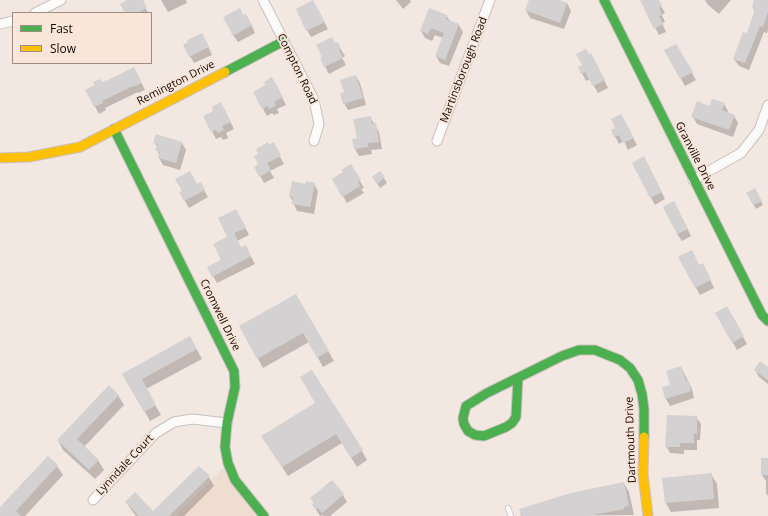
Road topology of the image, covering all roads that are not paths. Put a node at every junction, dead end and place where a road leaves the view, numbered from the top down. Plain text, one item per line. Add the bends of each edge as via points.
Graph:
1 (61, 0) edge
2 (263, 0) edge
3 (490, 0) edge
4 (604, 0) edge
5 (37, 12) edge
6 (12, 21) edge
7 (0, 24) edge
8 (284, 41) junction
9 (768, 105) edge
10 (114, 129) junction
11 (314, 141) dead end
12 (437, 141) dead end
13 (0, 158) edge
14 (694, 180) junction
15 (768, 321) edge
16 (518, 378) junction
17 (227, 423) junction
18 (93, 500) dead end
19 (508, 508) dead end
20 (264, 516) edge
21 (511, 516) edge
22 (648, 516) edge

1 - 5 street
2 - 8 street, Compton Road
3 - 12 street, Martinsborough Road
4 - 14 street, Granville Drive
6 - 7 street
8 - 10 street, Remington Drive
8 - 11 street, Compton Road via 314,100 319,124
9 - 14 street via 759,130 741,153
10 - 13 street, Remington Drive via 80,147 29,157
10 - 17 street, Cromwell Drive via 234,371 235,387
14 - 15 street, Granville Drive via 762,315
16 - 16 street, Dartmouth Drive via 466,406 463,418 468,430 474,435 484,436 512,423 516,417
16 - 22 street, Dartmouth Drive via 579,350 595,350 608,354 630,368 638,380 644,410 643,474
17 - 18 street, Lynndale Court via 192,418 174,422 156,433
17 - 20 street, Cromwell Drive via 225,447 228,463 235,480
19 - 21 lane

